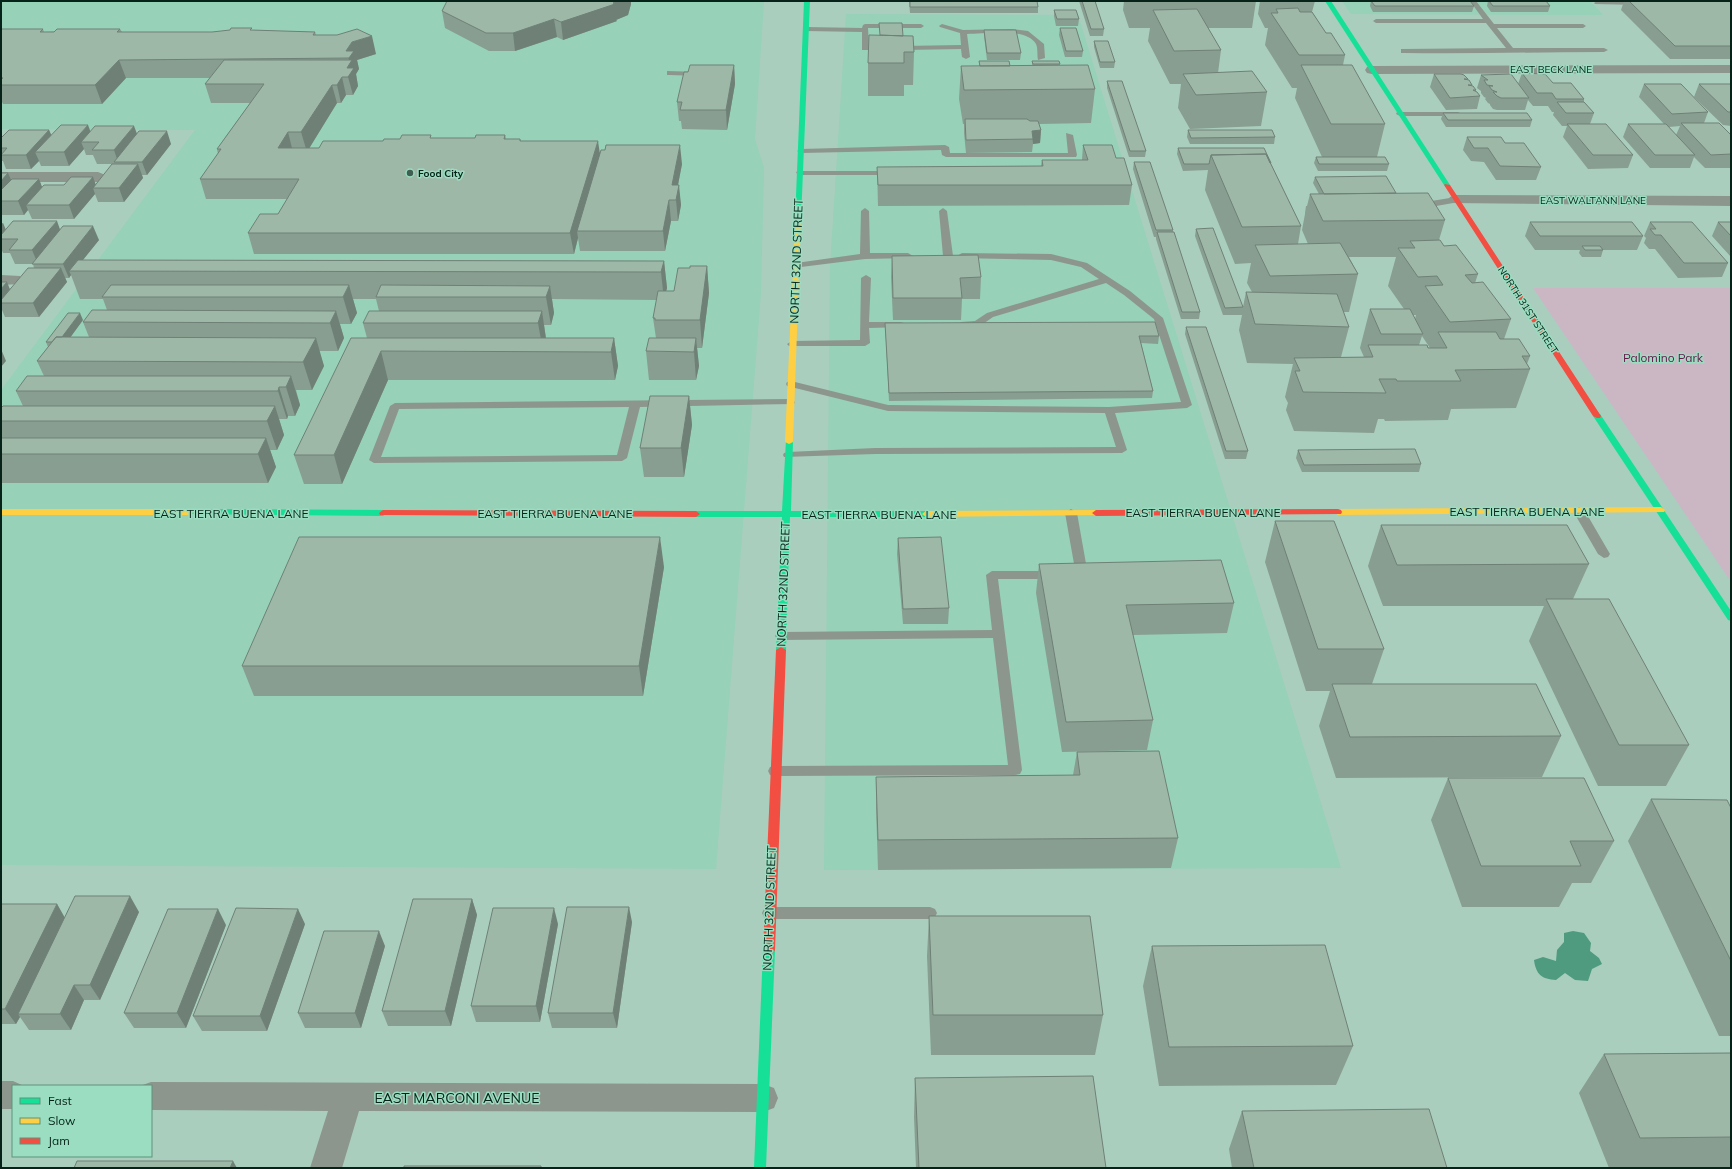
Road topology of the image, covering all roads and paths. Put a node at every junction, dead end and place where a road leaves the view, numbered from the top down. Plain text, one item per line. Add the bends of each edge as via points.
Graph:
1 (807, 1) edge
2 (1328, 1) edge
3 (1473, 2) edge
4 (1597, 3) dead end
5 (1644, 3) edge
6 (1376, 21) dead end
7 (1490, 24) junction
8 (922, 26) dead end
9 (942, 26) dead end
10 (1582, 26) dead end
11 (806, 29) junction
12 (864, 30) junction
13 (963, 32) junction
14 (913, 37) junction
15 (965, 47) junction
16 (880, 48) edge
17 (903, 48) edge
18 (1511, 50) junction
19 (1604, 50) dead end
20 (1404, 51) dead end
21 (966, 57) dead end
22 (1041, 58) dead end
23 (1731, 69) edge
24 (1372, 70) junction
25 (670, 73) dead end
26 (710, 74) edge
27 (1400, 114) junction
28 (1464, 114) edge
29 (1069, 135) dead end
30 (801, 151) junction
31 (800, 173) junction
32 (902, 173) edge
33 (1, 177) edge
34 (98, 177) dead end
35 (1456, 200) junction
36 (1731, 201) edge
37 (1418, 206) edge
38 (865, 211) dead end
39 (943, 211) dead end
40 (866, 256) junction
41 (918, 256) edge
42 (796, 266) junction
43 (866, 278) dead end
44 (1106, 280) junction
45 (864, 325) junction
46 (911, 325) edge
47 (955, 325) edge
48 (792, 344) junction
49 (791, 384) junction
50 (790, 402) junction
51 (635, 404) junction
52 (1109, 410) junction
53 (788, 455) junction
54 (1661, 510) junction
55 (1579, 511) junction
56 (1, 512) edge
57 (1071, 513) junction
58 (786, 514) junction
59 (1604, 554) dead end
60 (1082, 575) junction
61 (1097, 575) edge
62 (1731, 618) edge
63 (999, 634) junction
64 (781, 636) junction
65 (775, 771) junction
66 (769, 913) junction
67 (930, 913) dead end
68 (1, 1095) edge
69 (12, 1095) edge
70 (152, 1096) edge
71 (347, 1098) junction
72 (763, 1098) junction
73 (326, 1168) edge
74 (760, 1168) edge

1 - 11 street, NORTH 32ND STREET
2 - 24 street, NORTH 31ST STREET
3 - 7 lane
4 - 5 lane
6 - 7 lane
7 - 10 lane
7 - 18 lane
8 - 14 lane
9 - 13 lane
11 - 12 lane
11 - 30 street, NORTH 32ND STREET
12 - 14 lane via 865,26
12 - 16 lane via 865,48
13 - 15 lane
13 - 22 lane via 1028,33 1040,44
14 - 15 lane
14 - 17 lane
15 - 21 lane
18 - 19 lane
18 - 20 lane
23 - 24 street, EAST BECK LANE
24 - 27 street, NORTH 31ST STREET
25 - 26 lane
27 - 28 lane
27 - 35 street, NORTH 31ST STREET
29 - 30 lane via 1073,155 946,155 945,147
30 - 31 street, NORTH 32ND STREET
31 - 32 lane
31 - 42 street, NORTH 32ND STREET
33 - 34 street
35 - 36 street, EAST WALTANN LANE
35 - 37 lane
35 - 54 street, NORTH 31ST STREET
38 - 40 lane
39 - 44 lane via 944,256 1051,257 1084,265
40 - 41 lane
40 - 42 lane
42 - 48 street, NORTH 32ND STREET
43 - 45 lane
44 - 47 lane via 990,315 977,324
44 - 52 lane via 1158,318 1187,405
45 - 46 lane
45 - 48 lane via 865,343
48 - 49 street, NORTH 32ND STREET
49 - 50 street, NORTH 32ND STREET
49 - 52 lane via 888,408
50 - 51 lane
50 - 53 street, NORTH 32ND STREET
51 - 51 lane via 395,406 374,460 622,458
52 - 53 lane via 1122,450 875,451
53 - 58 street, NORTH 32ND STREET
54 - 55 street, EAST TIERRA BUENA LANE
54 - 62 street, NORTH 31ST STREET
55 - 57 street, EAST TIERRA BUENA LANE
55 - 59 lane
56 - 58 street, EAST TIERRA BUENA LANE
57 - 58 street, EAST TIERRA BUENA LANE
57 - 60 lane
58 - 64 street, NORTH 32ND STREET
60 - 61 lane
60 - 63 lane via 992,575
63 - 64 lane
63 - 65 lane via 1015,770
64 - 65 street, NORTH 32ND STREET
65 - 66 street, NORTH 32ND STREET
66 - 67 lane
66 - 72 street, NORTH 32ND STREET
68 - 69 street
70 - 71 street, EAST MARCONI AVENUE
71 - 72 street, EAST MARCONI AVENUE
71 - 73 street
72 - 74 street, NORTH 32ND STREET

